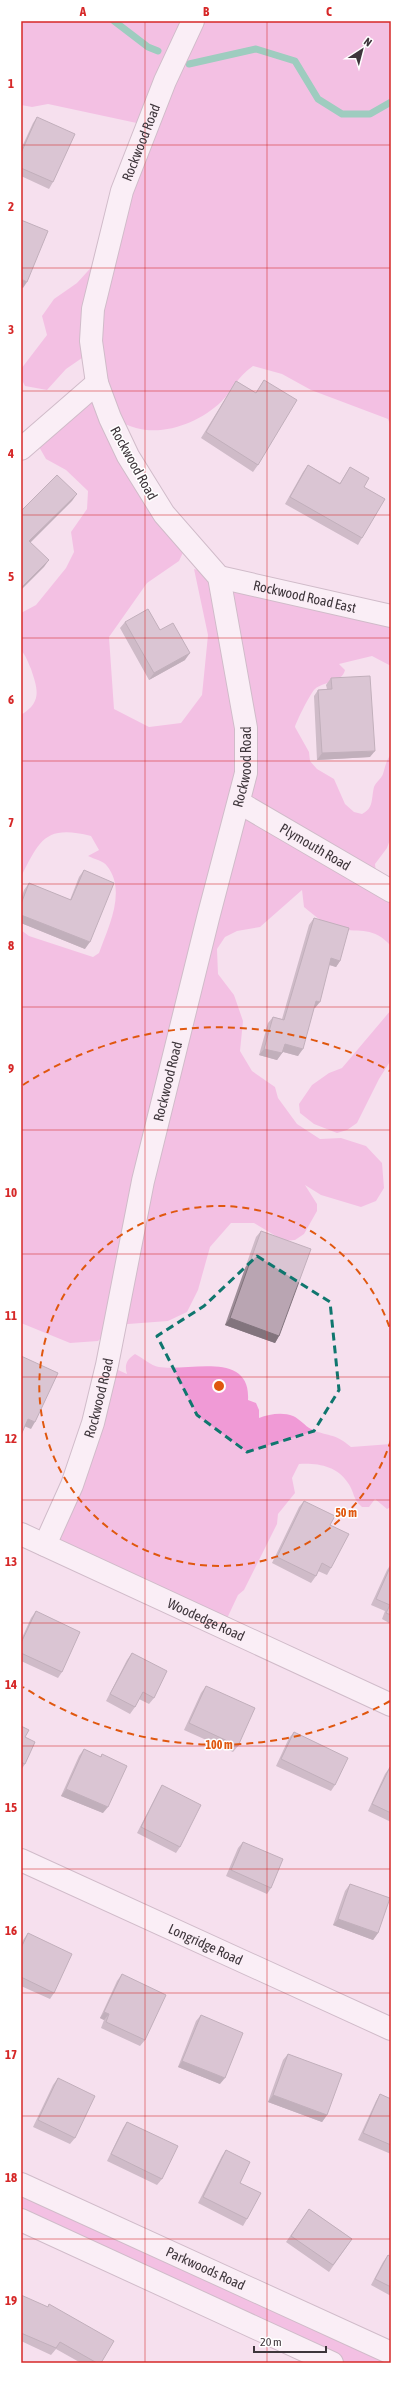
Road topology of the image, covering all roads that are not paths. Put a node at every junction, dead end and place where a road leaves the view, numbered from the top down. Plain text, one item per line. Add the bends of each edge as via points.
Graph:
1 (193, 21) edge
2 (97, 383) junction
3 (21, 449) edge
4 (219, 577) junction
5 (391, 616) edge
6 (240, 803) junction
7 (391, 891) edge
8 (21, 1534) edge
9 (45, 1544) junction
10 (391, 1705) edge
11 (21, 1860) edge
12 (391, 2029) edge
13 (21, 2184) edge
14 (21, 2220) edge
15 (391, 2354) edge
16 (332, 2363) edge

1 - 2 street, Rockwood Road via 147,125 122,191 108,243 93,309 91,341
2 - 3 street
2 - 4 street, Rockwood Road via 110,418 145,487 164,514
4 - 5 street, Rockwood Road East
4 - 6 street, Rockwood Road via 246,728 246,773
6 - 7 street, Plymouth Road
6 - 9 street, Rockwood Road via 206,926 143,1181 93,1423 72,1485
8 - 9 street, Woodedge Road
9 - 10 street, Woodedge Road
11 - 12 street, Longridge Road
13 - 15 street, Parkwoods Road
14 - 16 street

